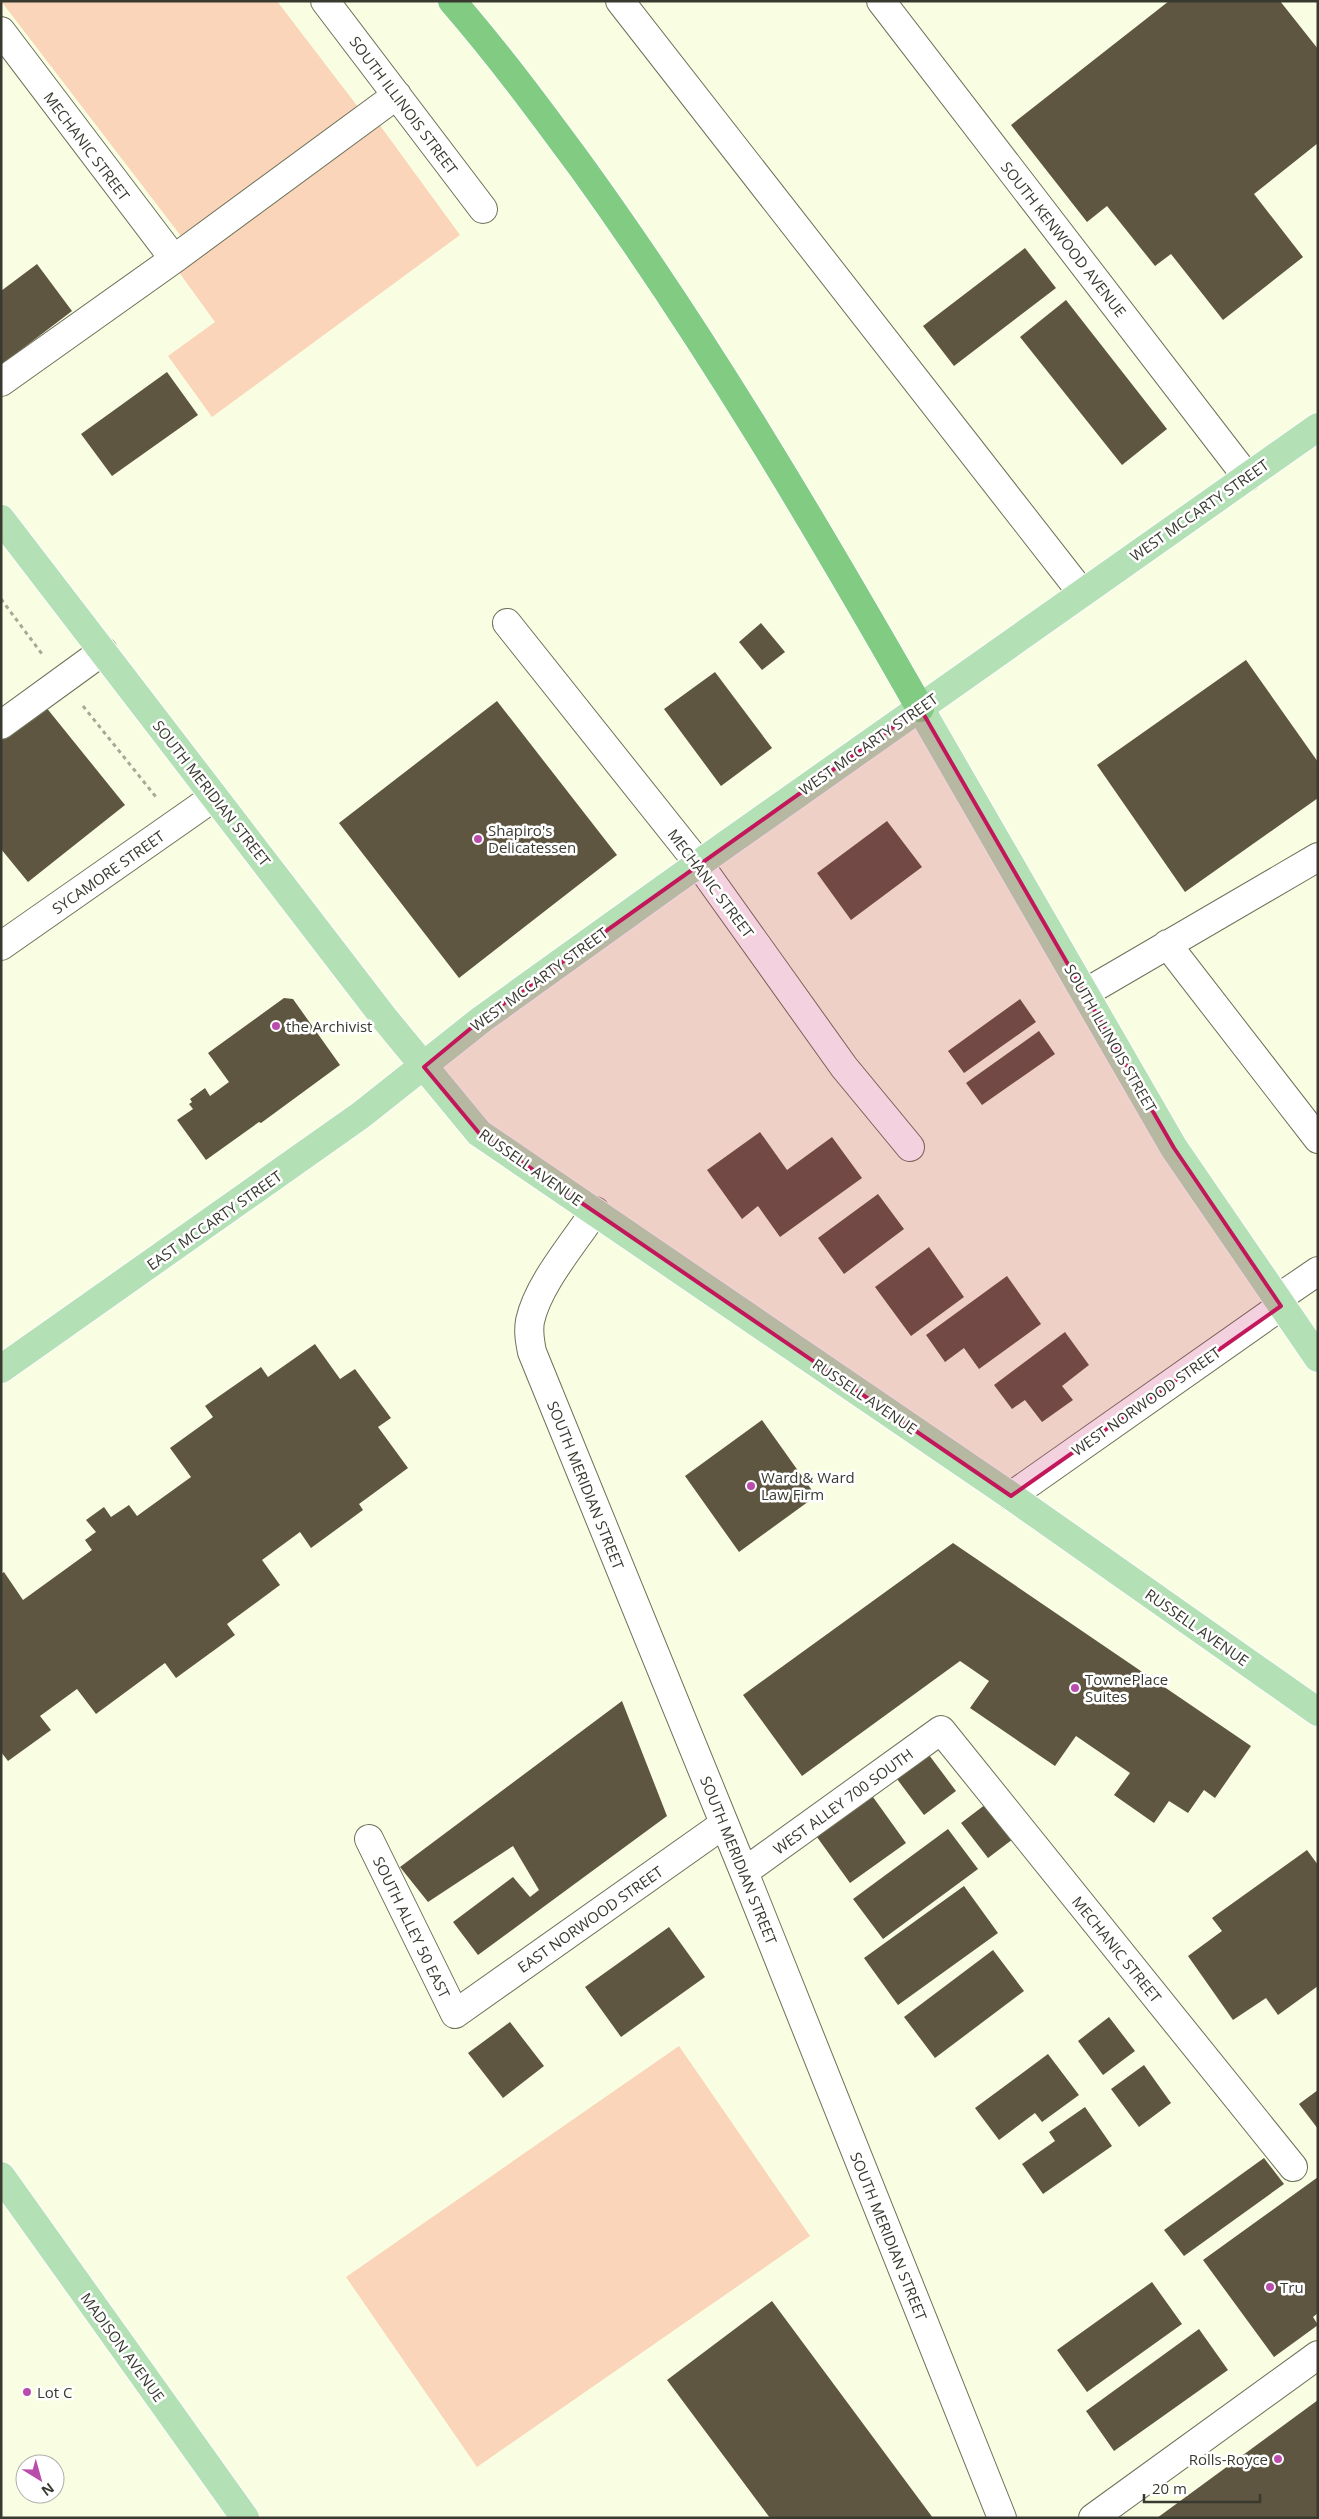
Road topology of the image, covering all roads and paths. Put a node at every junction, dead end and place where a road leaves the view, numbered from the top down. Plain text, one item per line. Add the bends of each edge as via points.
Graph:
1 (325, 1) edge
2 (452, 1) edge
3 (881, 1) edge
4 (625, 3) edge
5 (1, 31) edge
6 (397, 95) junction
7 (483, 209) dead end
8 (174, 259) junction
9 (1, 382) edge
10 (1318, 427) edge
11 (1247, 477) junction
12 (1, 519) edge
13 (1082, 593) junction
14 (507, 623) dead end
15 (103, 651) junction
16 (920, 708) junction
17 (1, 725) edge
18 (214, 797) junction
19 (1318, 857) edge
20 (699, 864) junction
21 (1167, 944) junction
22 (1, 946) edge
23 (1085, 992) junction
24 (424, 1067) junction
25 (1318, 1139) edge
26 (910, 1147) dead end
27 (595, 1211) junction
28 (1318, 1271) edge
29 (1279, 1302) junction
30 (1318, 1358) edge
31 (1, 1369) edge
32 (1012, 1496) junction
33 (1318, 1712) edge
34 (941, 1730) joint
35 (724, 1824) junction
36 (368, 1839) dead end
37 (744, 1872) junction
38 (456, 2014) joint
39 (1293, 2167) dead end
40 (1, 2176) edge
41 (1318, 2355) edge
42 (245, 2518) edge
43 (1002, 2518) edge
44 (1093, 2518) edge

1 - 6 street, SOUTH ILLINOIS STREET
2 - 16 highway via 489,43 538,108 664,285 798,498
3 - 11 street, SOUTH KENWOOD AVENUE
4 - 13 street
5 - 8 street, MECHANIC STREET
6 - 7 street, SOUTH ILLINOIS STREET
6 - 8 street
8 - 9 street
10 - 11 main road, WEST MCCARTY STREET
11 - 13 main road, WEST MCCARTY STREET
12 - 15 main road, SOUTH MERIDIAN STREET
13 - 16 main road, WEST MCCARTY STREET
14 - 20 street, MECHANIC STREET
15 - 17 street
15 - 18 main road, SOUTH MERIDIAN STREET
16 - 20 main road, WEST MCCARTY STREET
16 - 23 main road, SOUTH ILLINOIS STREET
18 - 22 street, SYCAMORE STREET
18 - 24 main road, SOUTH MERIDIAN STREET
19 - 21 street
20 - 24 main road, WEST MCCARTY STREET via 482,1019
20 - 26 street, MECHANIC STREET via 844,1067
21 - 23 street
21 - 25 street
23 - 29 main road, SOUTH ILLINOIS STREET via 1174,1148
24 - 27 main road, RUSSELL AVENUE via 479,1133
24 - 31 main road, EAST MCCARTY STREET
27 - 32 main road, RUSSELL AVENUE
27 - 35 street, SOUTH MERIDIAN STREET via 541,1294 530,1322 532,1352
28 - 29 street, WEST NORWOOD STREET
29 - 30 main road, SOUTH ILLINOIS STREET
29 - 32 street, WEST NORWOOD STREET
32 - 33 main road, RUSSELL AVENUE
34 - 37 street, WEST ALLEY 700 SOUTH
34 - 39 street, MECHANIC STREET
35 - 37 street, SOUTH MERIDIAN STREET
35 - 38 street, EAST NORWOOD STREET
36 - 38 street, SOUTH ALLEY 50 EAST
37 - 43 street, SOUTH MERIDIAN STREET
40 - 42 main road, MADISON AVENUE
41 - 44 street

